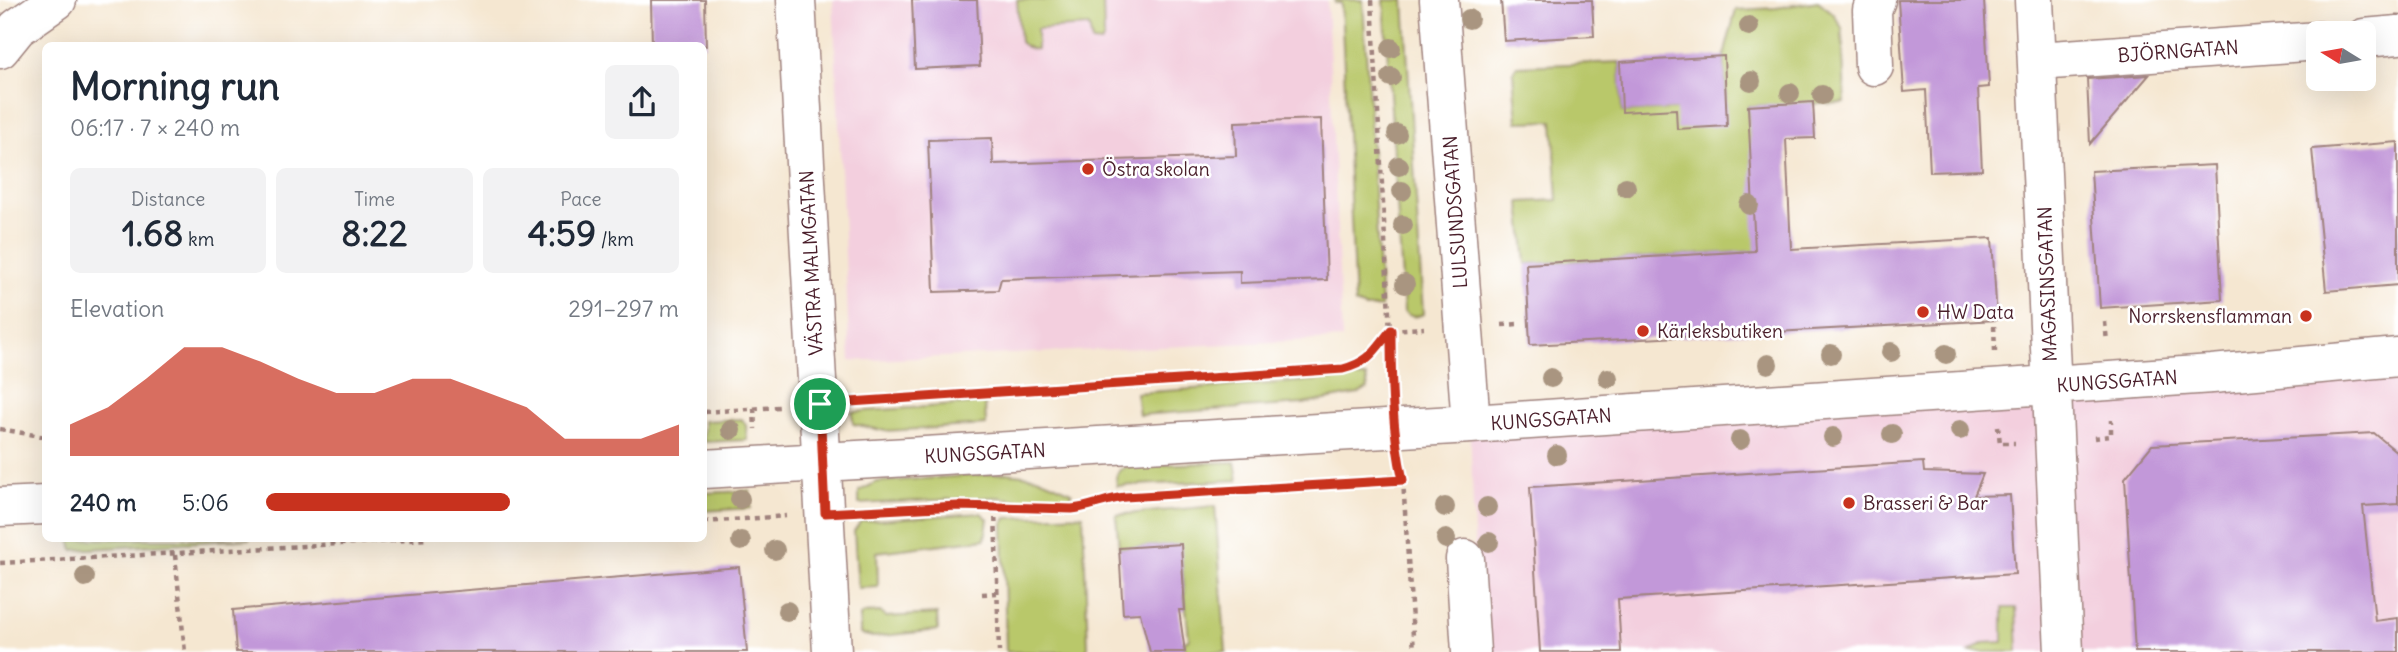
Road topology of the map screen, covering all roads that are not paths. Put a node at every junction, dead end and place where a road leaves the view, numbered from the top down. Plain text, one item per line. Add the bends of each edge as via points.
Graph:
1 (57, 0) edge
2 (796, 0) edge
3 (1439, 0) edge
4 (1876, 0) edge
5 (2034, 0) edge
6 (2398, 35) edge
7 (2376, 37) edge
8 (2306, 42) edge
9 (0, 49) edge
10 (2038, 61) junction
11 (1874, 66) dead end
12 (2398, 357) edge
13 (2051, 385) junction
14 (1471, 424) junction
15 (822, 462) junction
16 (707, 469) edge
17 (42, 505) edge
18 (0, 507) edge
19 (1465, 559) dead end
20 (832, 652) edge
21 (1471, 652) edge
22 (2064, 652) edge

1 - 9 street via 17,28
2 - 15 street, VÄSTRA MALMGATAN
3 - 14 street, LULSUNDSGATAN
4 - 11 street via 1872,10
5 - 10 street, MAGASINSGATAN
6 - 7 street
8 - 10 street, BJÖRNGATAN
10 - 13 street, MAGASINSGATAN
12 - 13 street, KUNGSGATAN
13 - 14 street, KUNGSGATAN
13 - 22 street, MAGASINSGATAN
14 - 15 street, KUNGSGATAN
15 - 16 street, KUNGSGATAN
15 - 20 street, VÄSTRA MALMGATAN
17 - 18 street
19 - 21 street

